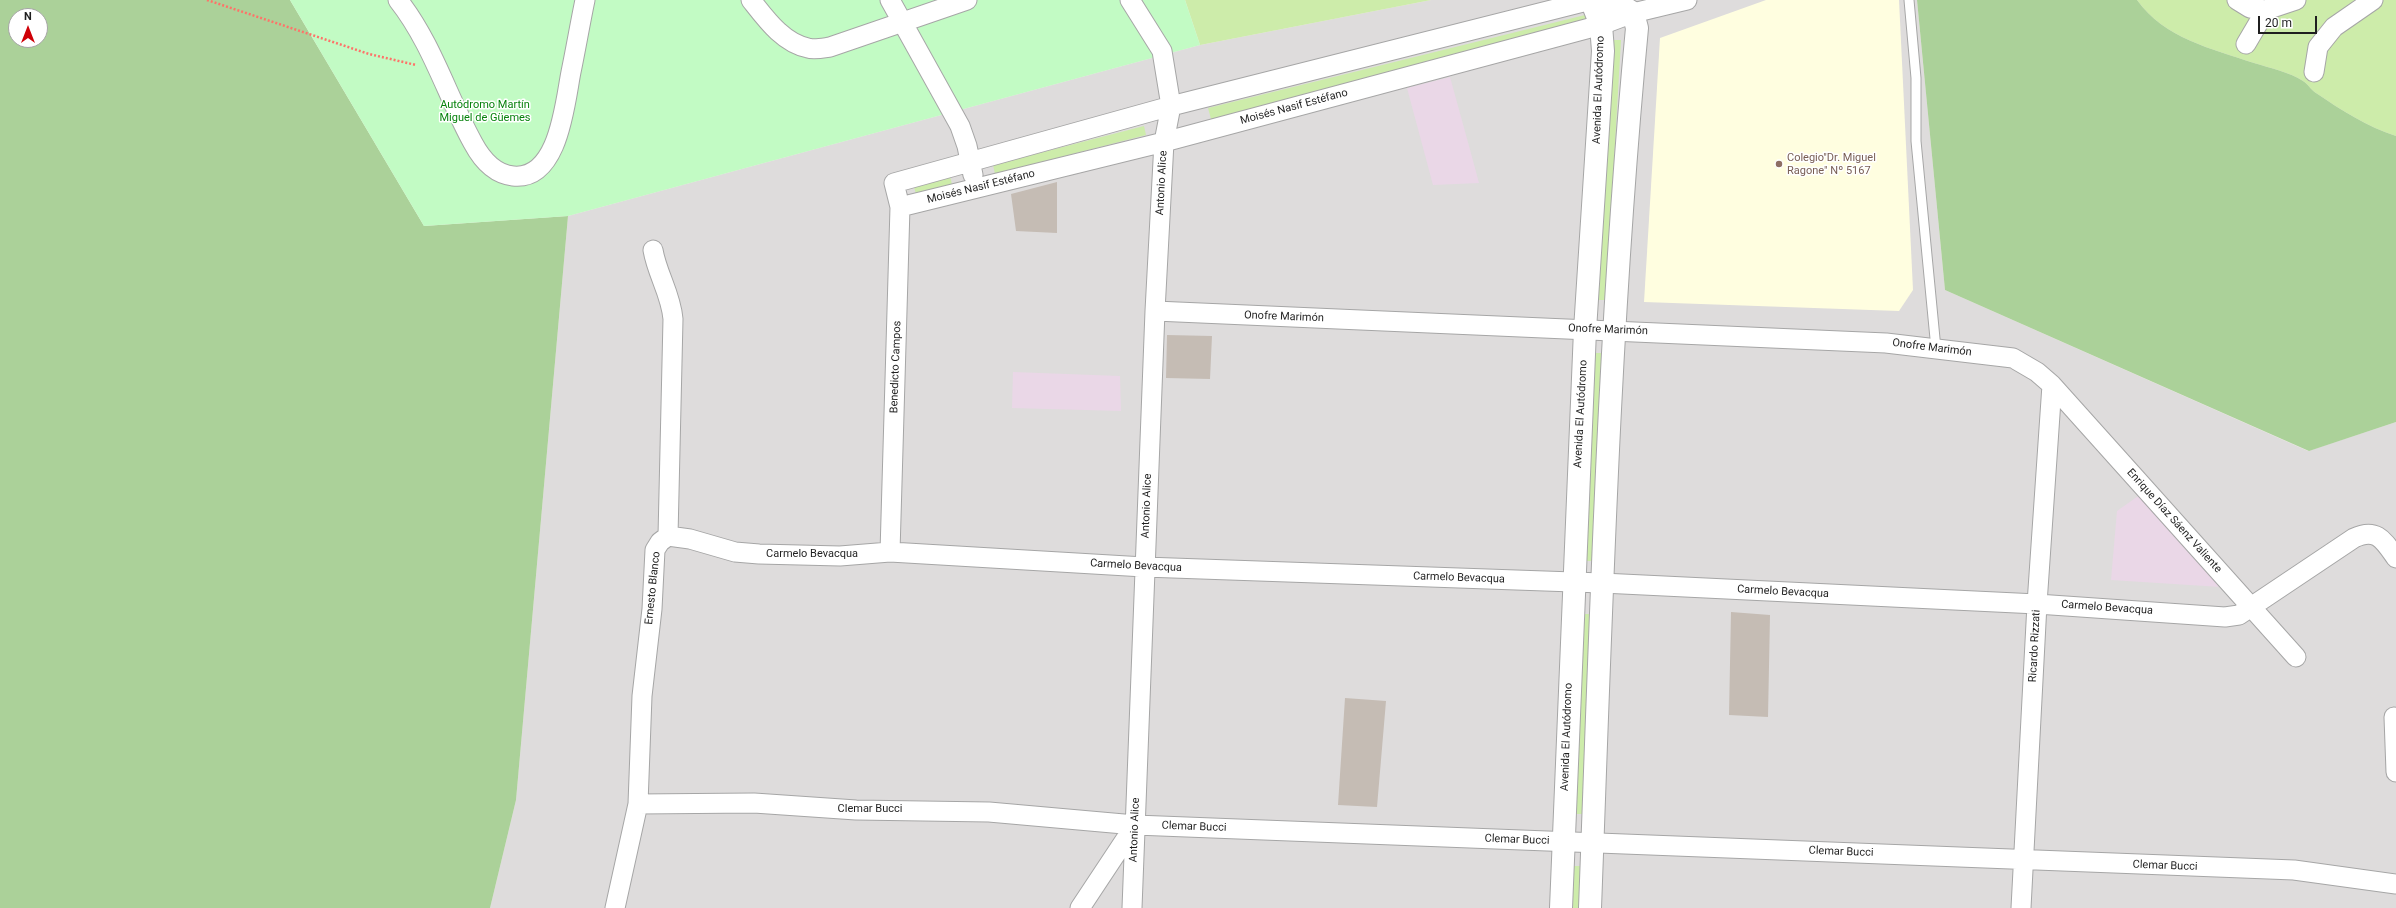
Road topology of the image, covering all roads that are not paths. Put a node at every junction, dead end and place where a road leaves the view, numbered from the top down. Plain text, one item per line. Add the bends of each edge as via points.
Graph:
1 (398, 0) edge
2 (585, 0) edge
3 (751, 0) edge
4 (890, 0) edge
5 (967, 0) edge
6 (1130, 0) edge
7 (1591, 0) edge
8 (1687, 0) edge
9 (1909, 0) edge
10 (2237, 0) edge
11 (2296, 0) edge
12 (2373, 0) edge
13 (2266, 10) junction
14 (1633, 13) junction
15 (903, 23) junction
16 (1601, 25) junction
17 (2246, 44) dead end
18 (2314, 72) dead end
19 (1171, 106) junction
20 (1164, 142) junction
21 (970, 163) junction
22 (976, 188) junction
23 (900, 208) junction
24 (653, 250) dead end
25 (1155, 312) junction
26 (1585, 330) junction
27 (1614, 330) junction
28 (1936, 348) junction
29 (2052, 385) junction
30 (668, 536) junction
31 (890, 552) junction
32 (2396, 558) edge
33 (1144, 567) junction
34 (1573, 582) junction
35 (1602, 583) junction
36 (2037, 604) junction
37 (2251, 607) junction
38 (2296, 657) dead end
39 (2394, 717) dead end
40 (2396, 772) edge
41 (638, 804) junction
42 (1135, 825) junction
43 (1564, 842) junction
44 (1592, 843) junction
45 (2024, 858) junction
46 (2396, 884) edge
47 (615, 908) edge
48 (1080, 908) edge
49 (1132, 908) edge
50 (1561, 908) edge
51 (1590, 908) edge
52 (2021, 908) edge

1 - 2 street via 438,67 473,143 484,160 506,175 516,176 531,173 543,164 557,137
3 - 15 street via 775,29 792,42 808,49 830,47
4 - 15 street
5 - 15 street
6 - 19 street via 1162,51
7 - 14 street via 1618,4
7 - 16 street, Avenida El Autódromo
7 - 19 street
8 - 14 street, Moisés Nasif Estéfano
9 - 28 lane via 1916,78 1916,140
10 - 13 street via 2250,8
11 - 13 street
12 - 18 street via 2334,27 2318,47
13 - 17 street
14 - 16 street, Moisés Nasif Estéfano
14 - 27 street via 1637,28 1623,174
15 - 21 street via 960,126
16 - 20 street, Moisés Nasif Estéfano
16 - 26 street, Avenida El Autódromo via 1603,51
19 - 20 street, Antonio Alice
19 - 21 street
20 - 22 street, Moisés Nasif Estéfano
20 - 25 street, Antonio Alice
21 - 22 street
21 - 23 street, Benedicto Campos via 894,183
22 - 23 street, Moisés Nasif Estéfano
23 - 31 street, Benedicto Campos
24 - 30 street via 656,267 672,305 673,319
25 - 26 street, Onofre Marimón
25 - 33 street, Antonio Alice
26 - 27 street, Onofre Marimón
26 - 34 street, Avenida El Autódromo
27 - 28 street, Onofre Marimón via 1886,343
27 - 35 street
28 - 29 street, Onofre Marimón via 2013,358 2037,372
29 - 36 street, Ricardo Rizzati
29 - 37 street, Enrique Díaz Sáenz Valiente
30 - 31 street, Carmelo Bevacqua via 690,539 735,552 759,554 840,556
30 - 41 street, Ernesto Blanco via 655,550 652,609 642,696
31 - 33 street, Carmelo Bevacqua
32 - 37 street, Carmelo Bevacqua via 2386,542 2378,536 2363,533
33 - 34 street, Carmelo Bevacqua
33 - 42 street, Antonio Alice
34 - 35 street, Carmelo Bevacqua
34 - 43 street, Avenida El Autódromo
35 - 36 street, Carmelo Bevacqua
35 - 44 street
36 - 37 street, Carmelo Bevacqua via 2225,617 2239,615
36 - 45 street, Ricardo Rizzati
37 - 38 street, Enrique Díaz Sáenz Valiente
39 - 40 street
41 - 42 street, Clemar Bucci via 754,803 856,810 989,812
41 - 47 street, Ernesto Blanco
42 - 43 street, Clemar Bucci
42 - 48 street
42 - 49 street, Antonio Alice
43 - 44 street, Clemar Bucci
43 - 50 street, Avenida El Autódromo
44 - 45 street, Clemar Bucci
44 - 51 street
45 - 46 street, Clemar Bucci via 2154,866 2294,870
45 - 52 street, Ricardo Rizzati

